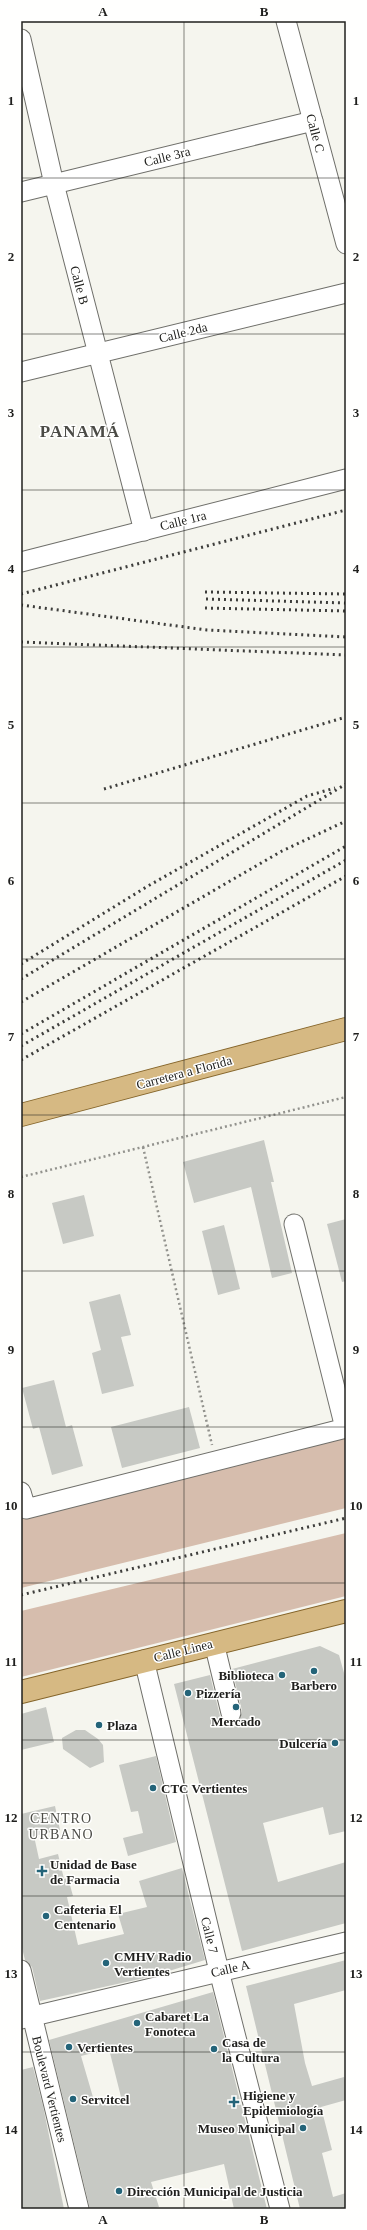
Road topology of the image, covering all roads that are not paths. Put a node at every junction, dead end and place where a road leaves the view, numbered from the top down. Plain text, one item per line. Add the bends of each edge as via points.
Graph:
1 (286, 21) edge
2 (21, 39) edge
3 (313, 121) junction
4 (54, 184) junction
5 (21, 192) edge
6 (346, 244) edge
7 (346, 293) edge
8 (98, 353) junction
9 (21, 372) edge
10 (346, 479) edge
11 (144, 531) junction
12 (21, 562) edge
13 (346, 1029) edge
14 (21, 1115) edge
15 (294, 1224) dead end
16 (345, 1428) edge
17 (21, 1492) edge
18 (346, 1612) edge
19 (214, 1643) junction
20 (144, 1660) junction
21 (21, 1692) edge
22 (231, 1713) dead end
23 (346, 1942) edge
24 (21, 1970) edge
25 (219, 1971) junction
26 (27, 2018) edge
27 (78, 2209) edge
28 (280, 2209) edge

1 - 3 street, Calle C
2 - 4 street, Calle B
3 - 4 street, Calle 3ra
3 - 6 street, Calle C
4 - 5 street, Calle 3ra
4 - 8 street, Calle B
7 - 8 street, Calle 2da
8 - 9 street, Calle 2da
8 - 11 street, Calle B
10 - 11 street, Calle 1ra
11 - 12 street, Calle 1ra
13 - 14 main road, Carretera a Florida
15 - 16 street
16 - 17 street via 26,1509
18 - 19 main road, Calle Linea
19 - 20 main road, Calle Linea
19 - 22 street
20 - 21 main road, Calle Linea
20 - 25 street, Calle 7
23 - 25 street, Calle A
24 - 26 street, Boulevard Vertientes
25 - 26 street, Calle A
25 - 28 street, Calle 7
26 - 27 street, Boulevard Vertientes

